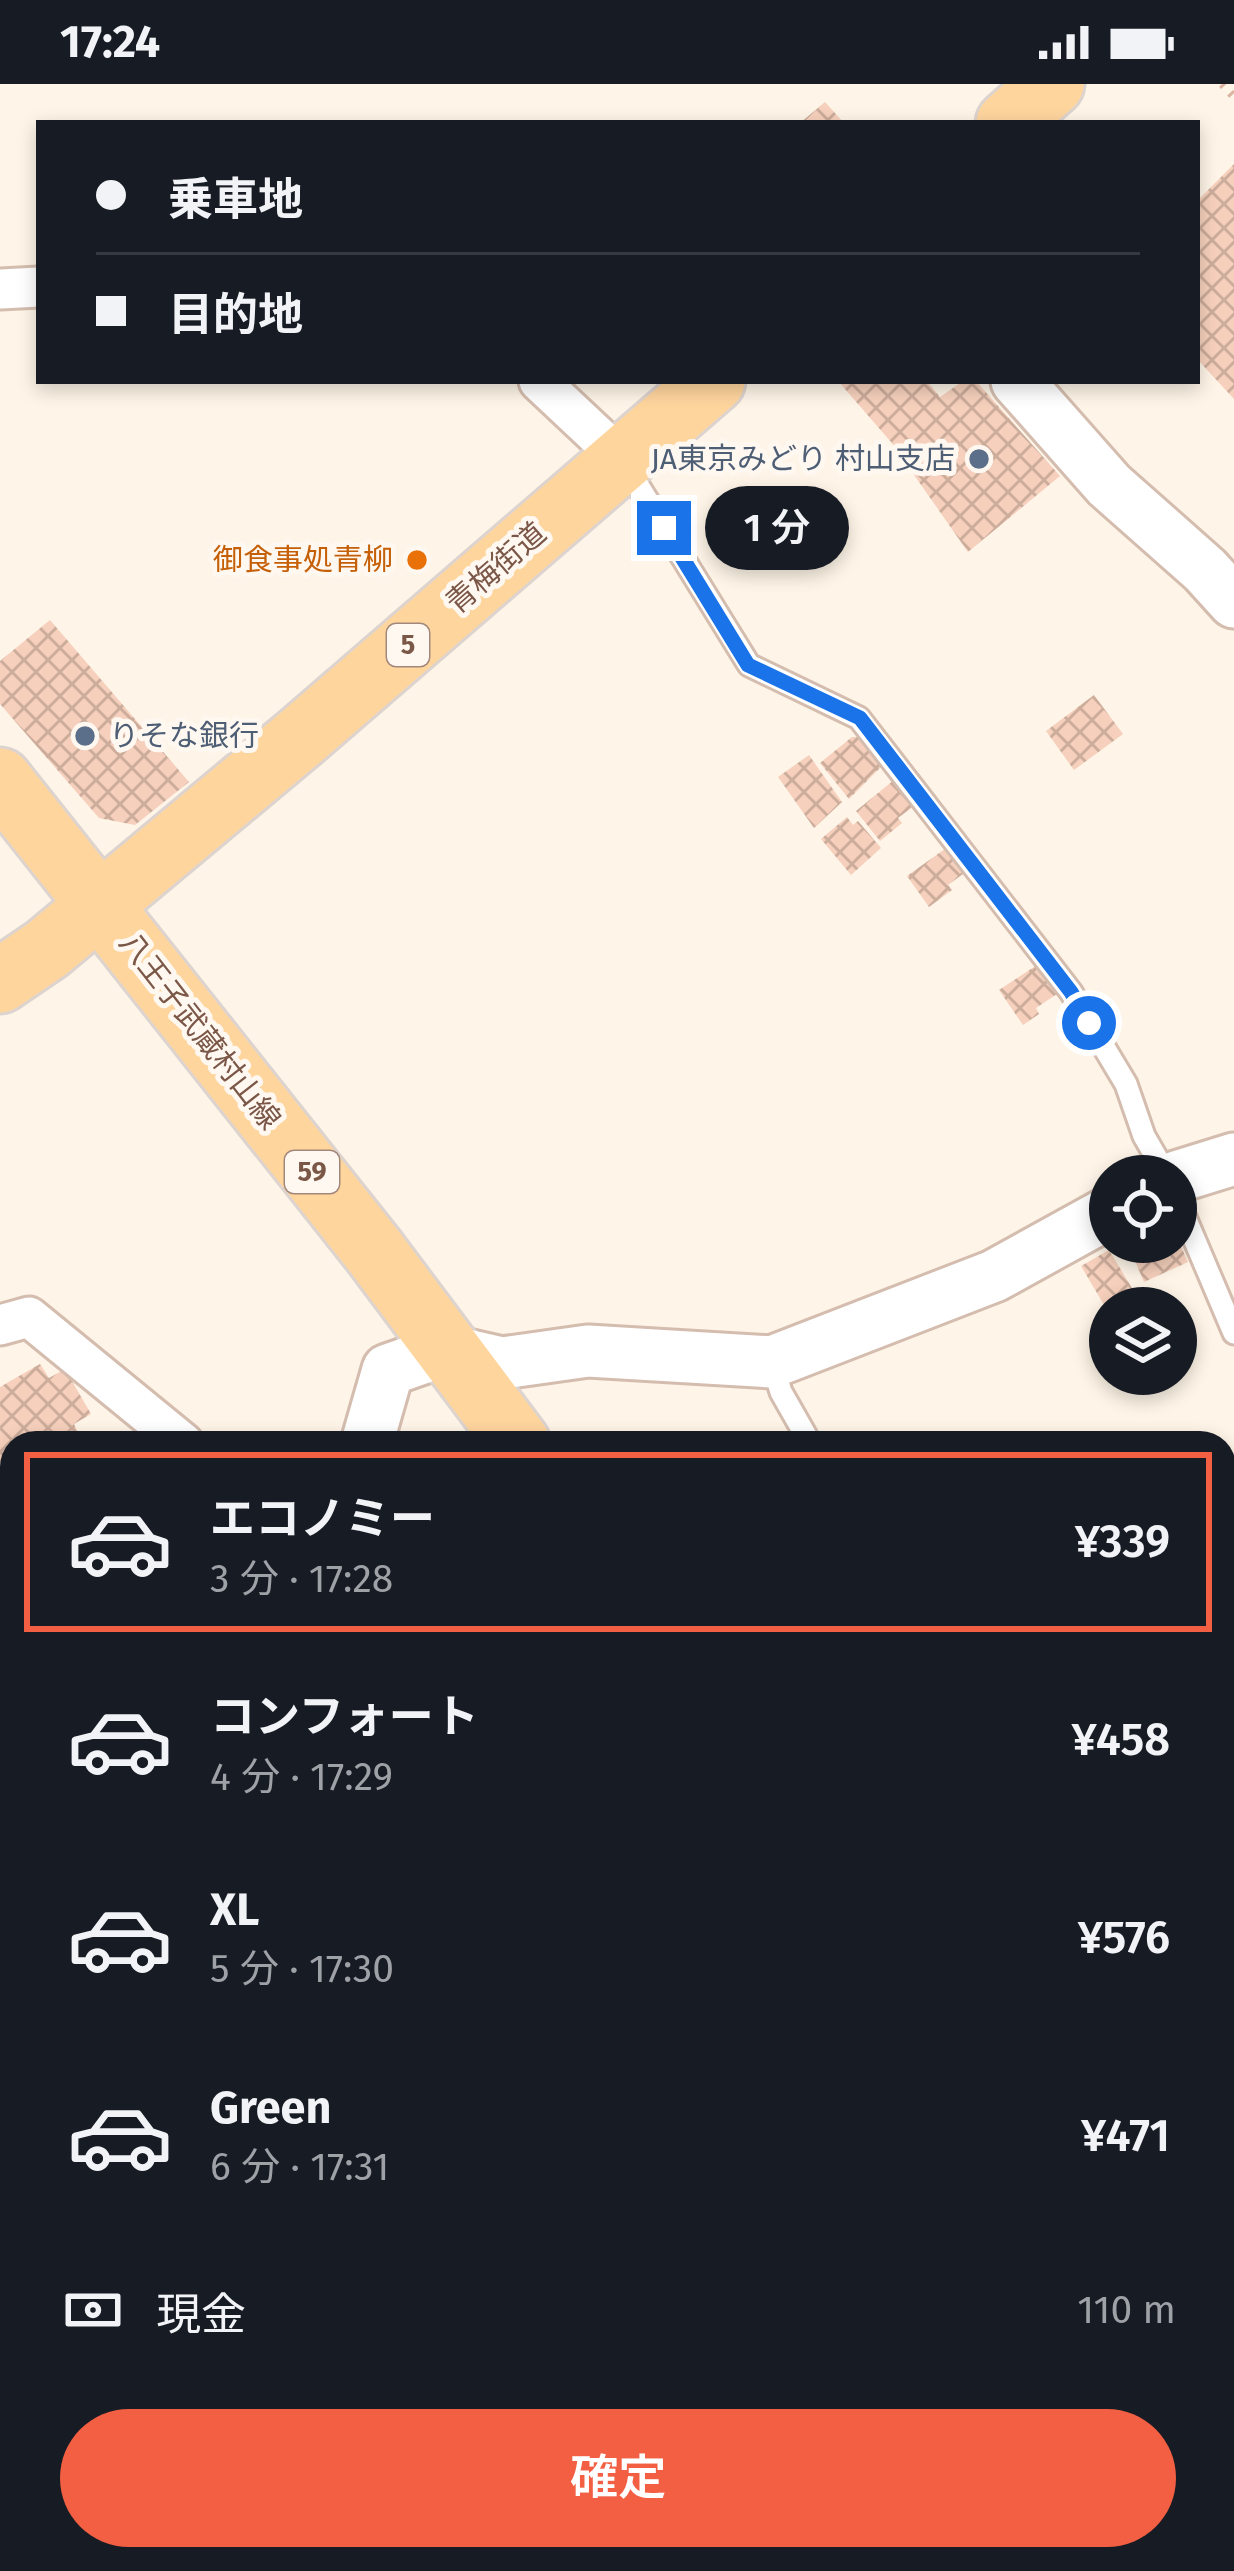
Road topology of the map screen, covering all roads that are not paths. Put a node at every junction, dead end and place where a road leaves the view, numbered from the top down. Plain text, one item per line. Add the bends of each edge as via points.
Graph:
1 (1052, 84) edge
2 (1011, 120) edge
3 (36, 286) edge
4 (0, 289) edge
5 (542, 384) edge
6 (709, 384) edge
7 (1019, 384) edge
8 (622, 459) junction
9 (1234, 602) edge
10 (0, 780) edge
11 (100, 904) junction
12 (0, 981) edge
13 (1155, 1155) edge
14 (1234, 1160) edge
15 (1197, 1171) edge
16 (1089, 1224) edge
17 (1197, 1246) edge
18 (0, 1325) edge
19 (1234, 1333) edge
20 (445, 1350) junction
21 (772, 1362) junction
22 (169, 1431) edge
23 (370, 1431) edge
24 (509, 1431) edge
25 (803, 1431) edge

1 - 2 main road
3 - 4 street
5 - 8 street
6 - 8 main road, 青梅街道 / 5
7 - 9 street via 1109,484
8 - 11 main road, 青梅街道 / 5
8 - 13 lane via 748,665 860,718 1071,992 1126,1084
10 - 11 main road, 八王子武蔵村山線
11 - 12 main road, 青梅街道 / 5
11 - 20 main road, 八王子武蔵村山線 / 59
14 - 15 street
16 - 21 street via 994,1276
17 - 19 lane
18 - 22 street via 29,1317
20 - 21 street via 502,1363 588,1352
20 - 23 street via 388,1370
20 - 24 main road, 八王子武蔵村山線 / 59
21 - 25 lane

